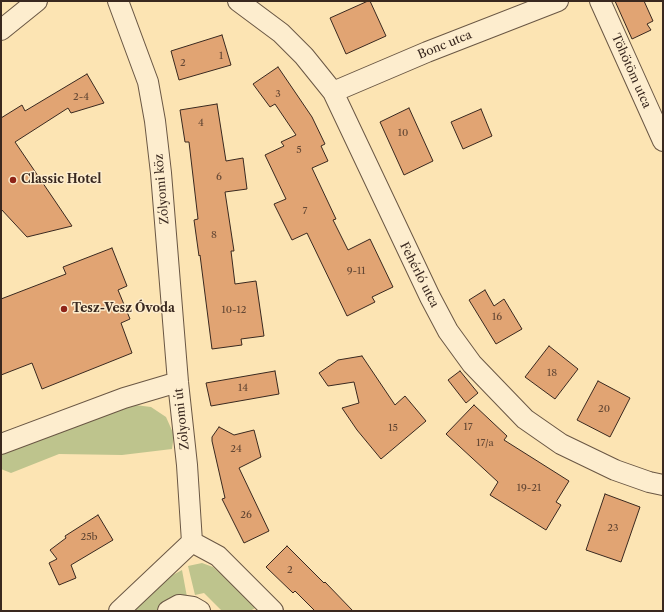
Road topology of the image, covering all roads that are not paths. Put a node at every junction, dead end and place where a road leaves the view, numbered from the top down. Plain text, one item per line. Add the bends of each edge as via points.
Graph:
1 (37, 1) edge
2 (118, 1) edge
3 (238, 1) edge
4 (558, 1) edge
5 (600, 1) edge
6 (1, 30) edge
7 (333, 92) junction
8 (663, 141) edge
9 (178, 382) junction
10 (1, 444) edge
11 (663, 485) edge
12 (192, 542) junction
13 (119, 611) edge
14 (168, 611) edge
15 (200, 611) edge
16 (273, 611) edge

1 - 6 street
2 - 9 street, Zólyomi köz via 148,82 155,121
3 - 7 street, Fehérló utca via 281,33 304,56
4 - 7 street, Bonc utca
5 - 8 street, Töhötöm utca
7 - 11 street, Fehérló utca via 430,297 448,331 472,364 525,419 561,444 615,470
9 - 10 street, Zólyomi út via 124,398
9 - 12 street, Zólyomi út
12 - 13 street
12 - 16 street via 218,556
14 - 15 street via 179,605

